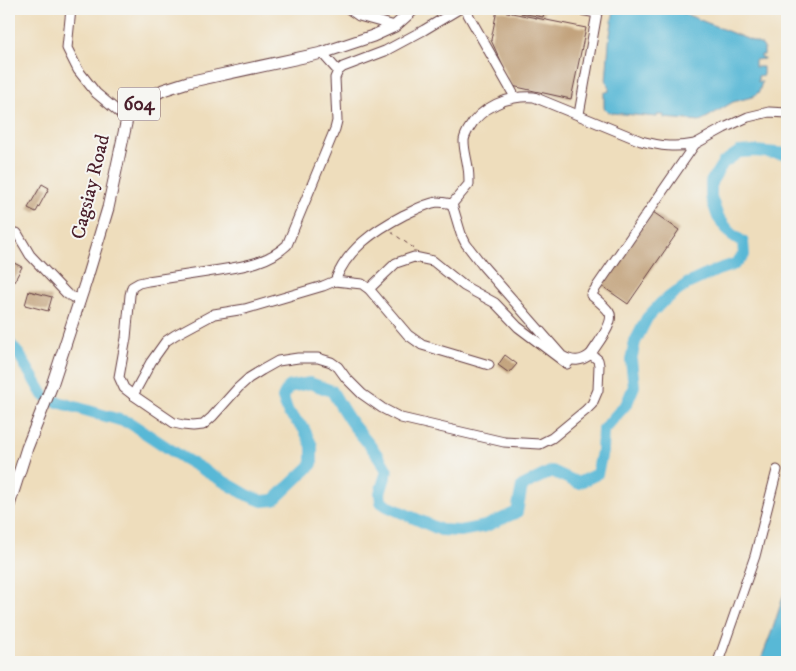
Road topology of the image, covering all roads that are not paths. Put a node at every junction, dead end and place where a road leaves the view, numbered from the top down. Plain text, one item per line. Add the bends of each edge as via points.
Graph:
1 (72, 9) edge
2 (349, 9) edge
3 (414, 9) edge
4 (459, 9) edge
5 (465, 9) edge
6 (575, 9) edge
7 (395, 26) junction
8 (322, 53) junction
9 (338, 72) junction
10 (515, 97) junction
11 (787, 113) edge
12 (579, 114) junction
13 (127, 119) junction
14 (695, 144) junction
15 (452, 204) junction
16 (18, 233) dead end
17 (335, 281) junction
18 (369, 289) junction
19 (80, 300) junction
20 (591, 354) junction
21 (570, 360) junction
22 (489, 365) dead end
23 (133, 395) junction
24 (777, 470) dead end
25 (9, 505) edge
26 (718, 662) edge

1 - 13 street via 67,48 78,70 96,93
2 - 7 street via 360,16
3 - 7 main road, Cagsiay Road / 604
4 - 9 street via 385,51 343,67
5 - 10 street
6 - 12 street via 597,13
7 - 8 main road, Cagsiay Road / 604
8 - 9 street
8 - 13 main road, Cagsiay Road / 604 via 163,90 141,102
9 - 23 street via 335,78 335,129 288,245 270,258 252,264 148,281 132,287 119,377 124,388
10 - 12 street via 534,97
10 - 15 street via 487,109 472,123 464,139 469,184
11 - 14 street via 769,112 748,117
12 - 14 street via 658,146
13 - 19 main road, Cagsiay Road / 604 via 108,208
14 - 20 street via 591,295 609,312 610,321
15 - 17 street via 438,202 422,206 383,226 347,258
15 - 21 street via 461,234 471,251 562,356
16 - 19 street via 30,255 67,294
17 - 18 street via 362,284
17 - 23 street via 245,309 214,314 175,335 166,341 151,362
18 - 21 street via 396,263 414,257 433,261 464,286 495,303 518,327 567,364
18 - 22 street via 408,335 422,345
19 - 25 main road, Cagsiay Road / 604
20 - 21 street
20 - 23 street via 599,365 598,390 592,404 552,438 540,444 504,442 401,418 362,394 338,367 318,358 278,361 262,370 238,388 203,425 174,422
24 - 26 street via 755,556

